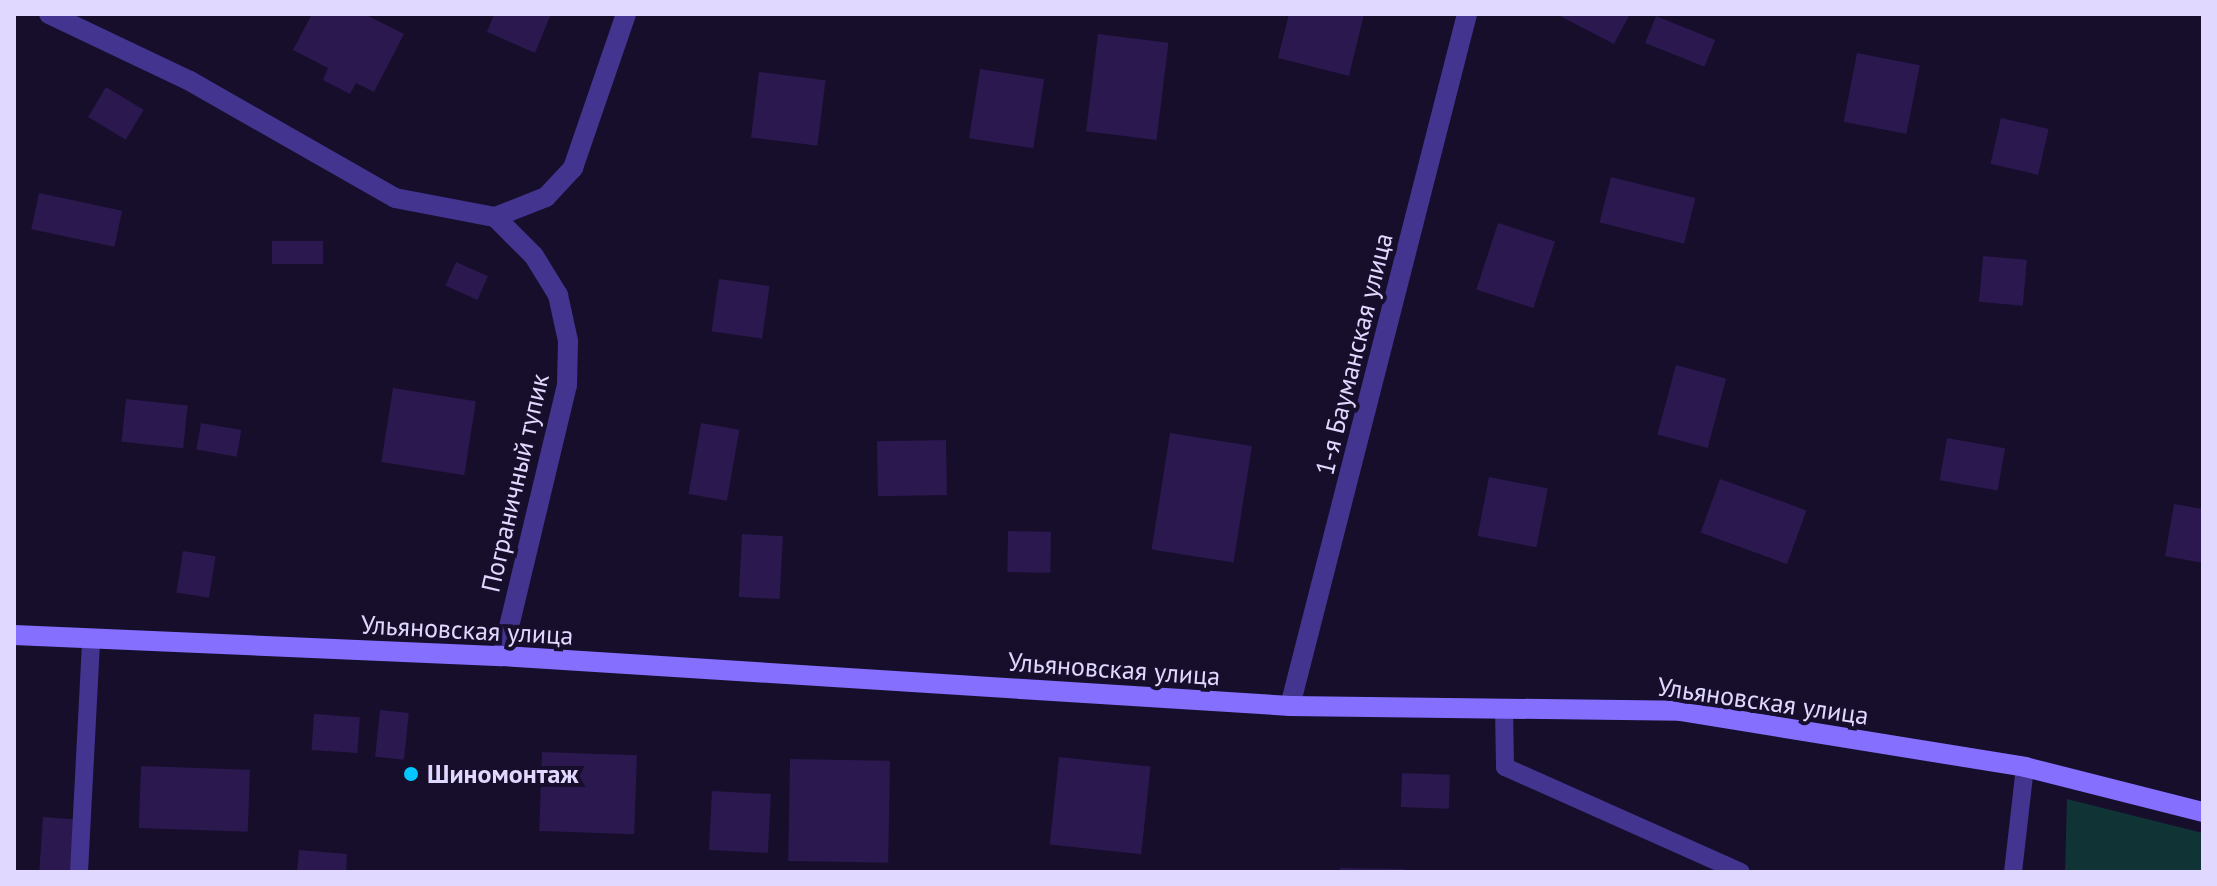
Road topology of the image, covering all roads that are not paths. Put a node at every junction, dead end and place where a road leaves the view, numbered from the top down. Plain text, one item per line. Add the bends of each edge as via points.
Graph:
1 (49, 14) edge
2 (626, 14) edge
3 (1467, 14) edge
4 (495, 217) junction
5 (14, 635) edge
6 (91, 641) junction
7 (502, 656) junction
8 (1290, 706) junction
9 (1504, 709) junction
10 (2025, 767) junction
11 (2203, 812) edge
12 (79, 872) edge
13 (1741, 872) edge
14 (2013, 872) edge

1 - 4 street via 190,81 395,198
2 - 4 street via 573,168 546,197
3 - 8 street, 1-я Бауманская улица
4 - 7 street, Пограничный тупик via 534,256 558,295 568,341 567,385
5 - 6 street, Ульяновская улица
6 - 7 street, Ульяновская улица
6 - 12 lane
7 - 8 street, Ульяновская улица
8 - 9 street, Ульяновская улица
9 - 10 street, Ульяновская улица via 1680,711
9 - 13 lane via 1505,767
10 - 11 street, Ульяновская улица
10 - 14 lane

